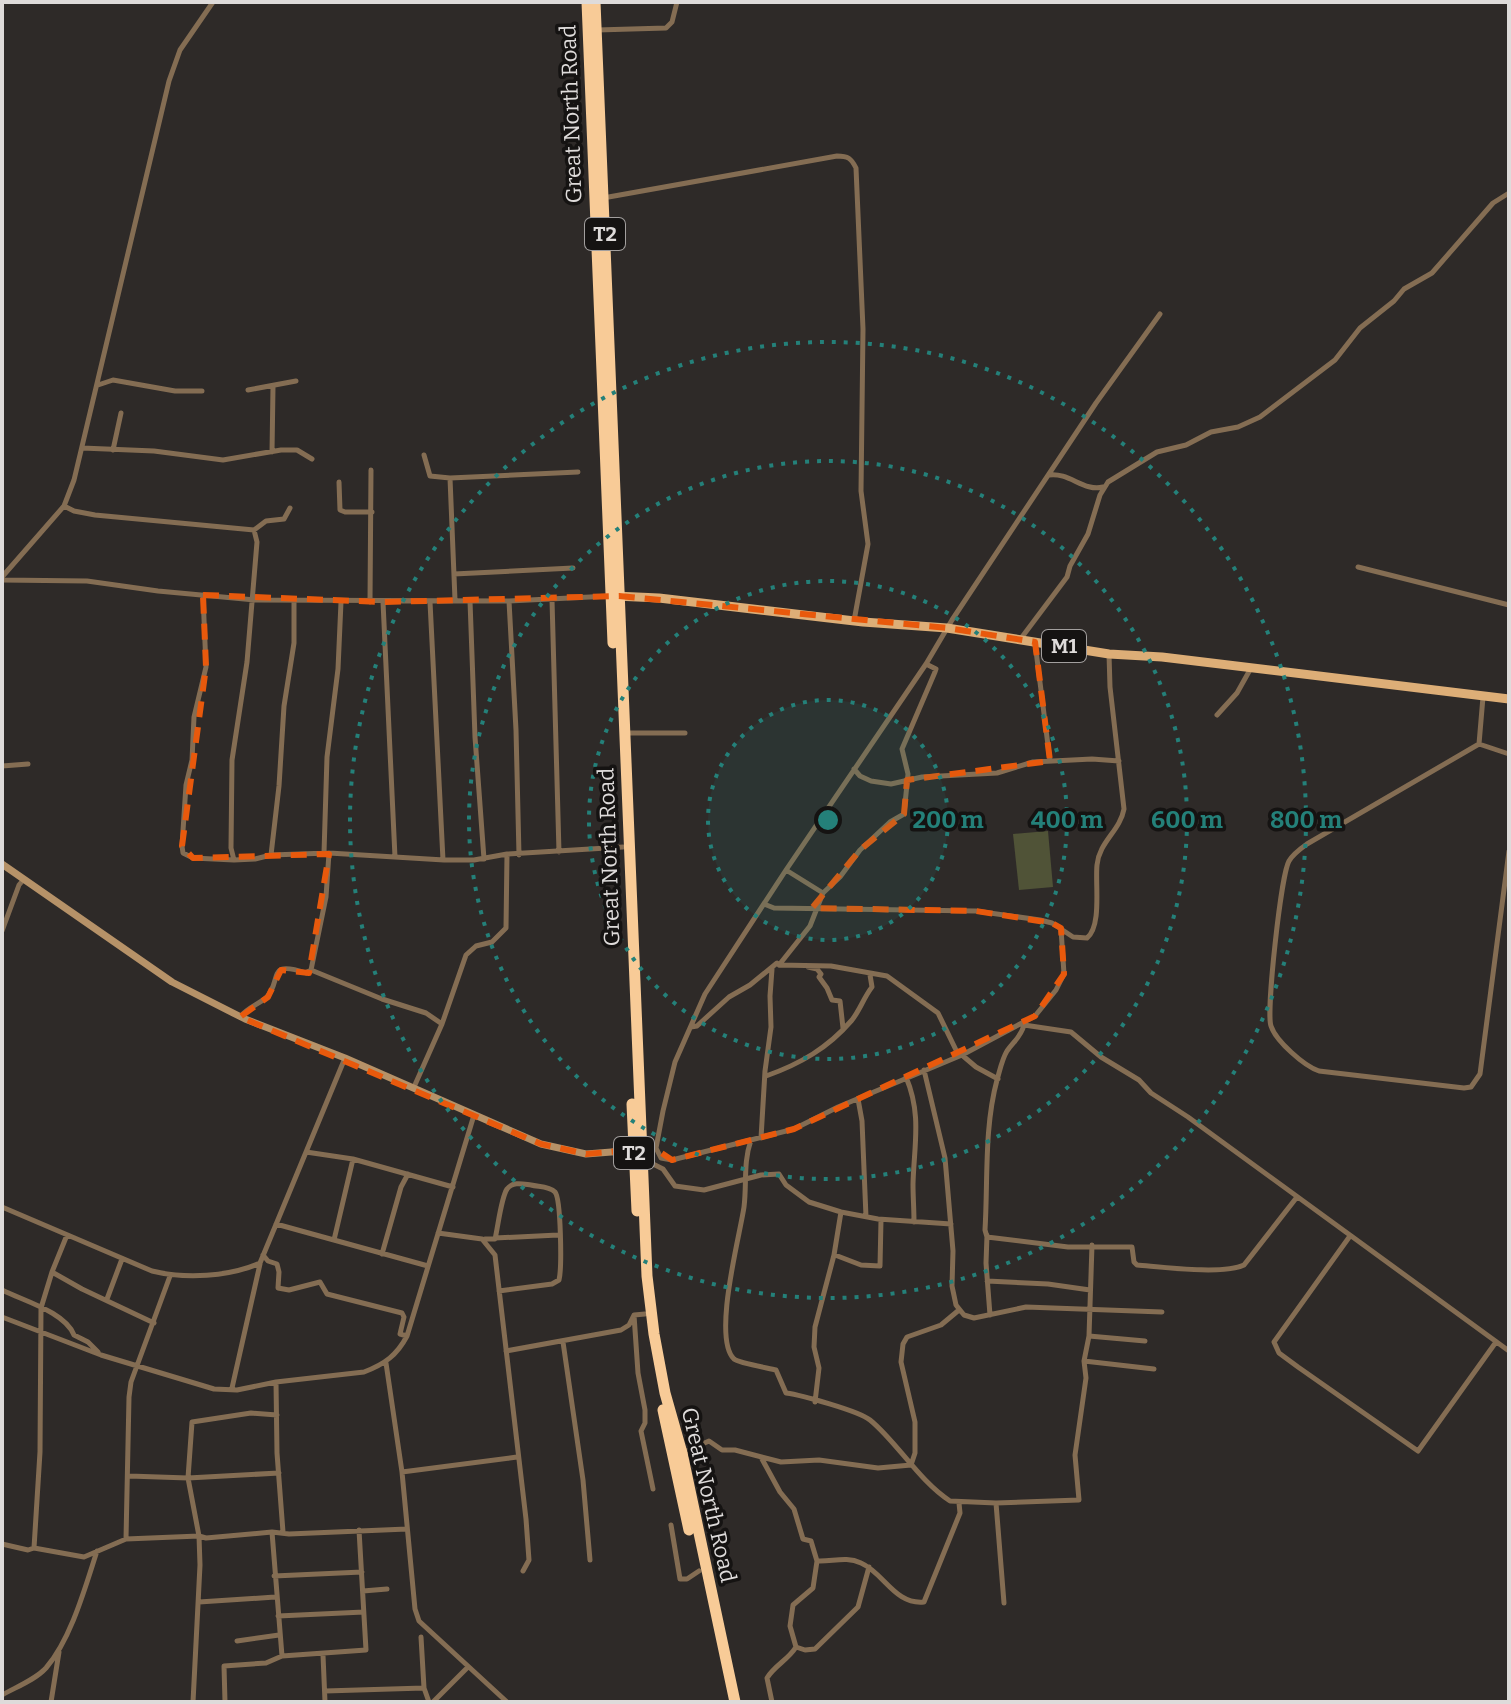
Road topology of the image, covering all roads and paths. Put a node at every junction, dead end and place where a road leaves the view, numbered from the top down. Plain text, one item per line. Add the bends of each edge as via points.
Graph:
1 (213, 2) edge
2 (587, 2) edge
3 (595, 2) edge
4 (677, 2) edge
5 (597, 30) junction
6 (596, 125) junction
7 (1509, 193) edge
8 (599, 199) junction
9 (1160, 314) dead end
10 (296, 381) dead end
11 (97, 386) junction
12 (273, 387) junction
13 (248, 390) dead end
14 (202, 391) dead end
15 (121, 413) dead end
16 (82, 448) junction
17 (113, 450) junction
18 (272, 452) junction
19 (424, 455) dead end
20 (312, 459) dead end
21 (371, 470) dead end
22 (578, 472) dead end
23 (1049, 475) junction
24 (450, 478) junction
25 (339, 482) dead end
26 (1104, 486) junction
27 (64, 506) junction
28 (290, 508) dead end
29 (372, 512) junction
30 (254, 530) junction
31 (1358, 567) dead end
32 (573, 568) dead end
33 (454, 574) junction
34 (2, 578) edge
35 (203, 595) junction
36 (615, 596) junction
37 (252, 600) junction
38 (294, 600) junction
39 (455, 600) junction
40 (552, 600) junction
41 (470, 601) junction
42 (509, 601) junction
43 (341, 602) junction
44 (370, 602) junction
45 (383, 602) junction
46 (430, 602) junction
47 (1509, 605) edge
48 (854, 621) junction
49 (947, 628) junction
50 (1019, 641) junction
51 (1035, 642) junction
52 (1109, 654) junction
53 (926, 664) junction
54 (1252, 667) junction
55 (1483, 697) junction
56 (1509, 699) edge
57 (1217, 715) dead end
58 (623, 733) junction
59 (685, 733) dead end
60 (1479, 744) junction
61 (1509, 754) edge
62 (1050, 761) junction
63 (1119, 761) junction
64 (28, 764) dead end
65 (2, 766) edge
66 (854, 769) junction
67 (907, 779) junction
68 (623, 847) junction
69 (1509, 851) edge
70 (559, 852) junction
71 (327, 853) junction
72 (507, 854) junction
73 (271, 855) junction
74 (519, 855) junction
75 (395, 857) junction
76 (484, 859) junction
77 (234, 860) junction
78 (443, 860) junction
79 (2, 864) edge
80 (786, 870) junction
81 (24, 879) junction
82 (823, 893) junction
83 (764, 904) junction
84 (817, 908) junction
85 (1061, 928) junction
86 (2, 931) edge
87 (803, 965) junction
88 (775, 966) junction
89 (311, 970) junction
90 (870, 975) junction
91 (240, 1017) junction
92 (442, 1024) junction
93 (1024, 1024) junction
94 (691, 1027) junction
95 (843, 1028) junction
96 (962, 1055) junction
97 (345, 1058) junction
98 (924, 1070) junction
99 (766, 1076) junction
100 (906, 1077) junction
101 (998, 1079) junction
102 (414, 1087) junction
103 (858, 1099) junction
104 (474, 1115) junction
105 (761, 1138) junction
106 (751, 1140) junction
107 (656, 1148) junction
108 (306, 1152) junction
109 (640, 1153) junction
110 (353, 1159) junction
111 (408, 1174) junction
112 (745, 1181) junction
113 (453, 1187) junction
114 (1297, 1197) junction
115 (2, 1207) edge
116 (841, 1212) junction
117 (866, 1217) junction
118 (881, 1220) junction
119 (914, 1222) junction
120 (276, 1224) junction
121 (951, 1224) junction
122 (438, 1233) junction
123 (987, 1234) junction
124 (67, 1235) junction
125 (558, 1235) junction
126 (1350, 1236) junction
127 (482, 1239) junction
128 (495, 1239) junction
129 (334, 1240) junction
130 (1092, 1245) junction
131 (382, 1254) junction
132 (263, 1255) junction
133 (834, 1255) junction
134 (122, 1259) junction
135 (260, 1263) junction
136 (428, 1266) junction
137 (52, 1272) junction
138 (170, 1276) junction
139 (987, 1281) junction
140 (2, 1290) edge
141 (1090, 1290) junction
142 (499, 1291) junction
143 (107, 1299) junction
144 (41, 1308) junction
145 (1090, 1308) junction
146 (959, 1310) junction
147 (1162, 1312) dead end
148 (639, 1315) junction
149 (990, 1315) junction
150 (2, 1317) edge
151 (154, 1323) junction
152 (41, 1331) junction
153 (407, 1336) junction
154 (1089, 1336) junction
155 (1145, 1341) dead end
156 (563, 1342) junction
157 (1496, 1342) junction
158 (1508, 1350) edge
159 (506, 1351) junction
160 (101, 1355) junction
161 (1084, 1361) junction
162 (386, 1363) junction
163 (140, 1365) junction
164 (1154, 1369) dead end
165 (276, 1382) junction
166 (232, 1388) junction
167 (815, 1402) junction
168 (277, 1415) junction
169 (682, 1453) junction
170 (517, 1457) junction
171 (762, 1458) junction
172 (911, 1465) junction
173 (402, 1472) junction
174 (279, 1473) junction
175 (128, 1476) junction
176 (188, 1478) junction
177 (653, 1489) dead end
178 (959, 1503) junction
179 (996, 1503) junction
180 (671, 1525) dead end
181 (407, 1529) junction
182 (359, 1530) junction
183 (272, 1532) junction
184 (283, 1532) junction
185 (199, 1536) junction
186 (126, 1539) junction
187 (2, 1544) edge
188 (34, 1548) junction
189 (97, 1550) junction
190 (590, 1560) dead end
191 (817, 1561) junction
192 (869, 1567) junction
193 (523, 1571) dead end
194 (699, 1571) junction
195 (362, 1572) junction
196 (274, 1576) junction
197 (387, 1589) dead end
198 (363, 1591) junction
199 (275, 1597) junction
200 (199, 1602) junction
201 (1004, 1603) dead end
202 (364, 1612) junction
203 (278, 1616) junction
204 (279, 1635) junction
205 (421, 1637) dead end
206 (237, 1641) dead end
207 (60, 1647) junction
208 (796, 1647) junction
209 (323, 1655) junction
210 (282, 1656) junction
211 (468, 1667) junction
212 (424, 1688) junction
213 (325, 1691) junction
214 (2, 1695) edge
215 (51, 1702) edge
216 (193, 1702) edge
217 (225, 1702) edge
218 (325, 1702) edge
219 (431, 1702) edge
220 (507, 1702) edge
221 (727, 1702) edge
222 (735, 1702) edge
223 (772, 1702) edge

1 - 11 street via 180,50 169,81
2 - 6 highway, Great North Road / T2
3 - 5 highway, Great North Road / T2
4 - 5 street via 666,28
5 - 6 highway, Great North Road / T2
6 - 8 highway, Great North Road / T2
7 - 26 street via 1493,203 1432,273 1404,289 1360,328 1335,360 1260,417 1157,452
8 - 36 highway, Great North Road / T2
8 - 48 street via 837,156 852,160 863,329 861,491 868,544
9 - 23 street
10 - 12 street
11 - 14 street via 113,380
11 - 16 street
12 - 13 street
12 - 18 street
15 - 17 street
16 - 17 street
16 - 27 street
17 - 18 street via 223,460
18 - 20 street via 297,450
19 - 24 street via 430,476
21 - 29 street
22 - 24 street
23 - 26 street via 1063,475 1090,488
23 - 49 street
24 - 33 street
25 - 29 street via 340,510
26 - 50 street via 1067,577
27 - 30 street via 95,515
27 - 34 street
28 - 30 street via 284,519 266,521
29 - 44 street
30 - 37 street
31 - 47 street
32 - 33 street
33 - 39 street
34 - 35 street via 87,581
35 - 37 street
35 - 77 street via 206,667 194,717 182,846 193,858
36 - 40 street
36 - 48 main road, M1
36 - 58 highway, Great North Road / T2
36 - 68 highway, Great North Road / T2
37 - 38 street
37 - 77 street via 232,760
38 - 43 street
38 - 73 street
39 - 41 street
39 - 46 street
40 - 42 street
40 - 70 street
41 - 42 street
41 - 76 street
42 - 74 street
43 - 44 street
43 - 71 street via 327,757
44 - 45 street
45 - 46 street
45 - 75 street
46 - 78 street
48 - 49 main road, M1
49 - 50 main road, M1
49 - 53 street
50 - 51 main road, M1
51 - 52 main road, M1
51 - 62 street
52 - 54 main road, M1
52 - 63 street
53 - 66 street
53 - 67 street via 936,669 902,749
54 - 55 main road, M1
54 - 57 street
55 - 56 main road, M1
55 - 60 street
58 - 59 street
58 - 109 highway, Great North Road / T2
60 - 61 street
60 - 69 street via 1289,859 1269,1014 1273,1030 1298,1059 1319,1071 1471,1087 1480,1074
62 - 63 street
62 - 67 street via 997,773
63 - 85 street via 1124,809 1099,852 1094,930 1080,939
64 - 65 street
66 - 67 street via 882,784
66 - 80 street
67 - 82 street via 904,814 860,850
68 - 70 street
68 - 109 highway, Great North Road / T2
70 - 74 street
71 - 73 street
71 - 75 street
71 - 89 street via 326,897
72 - 74 street
72 - 76 street
72 - 92 street via 506,928 492,942 469,950
73 - 77 street
75 - 78 street
76 - 78 street
79 - 81 main road
80 - 82 street
80 - 83 street
81 - 86 street
81 - 91 main road via 172,982
82 - 84 street
83 - 84 street
83 - 94 street via 705,994
84 - 85 street via 976,911
84 - 88 street via 808,929
85 - 93 street via 1061,982 1042,1010
87 - 88 street
87 - 90 street
87 - 95 street via 817,969 832,1000 840,1001
88 - 94 street
88 - 99 street
89 - 91 street via 283,968 267,997
89 - 92 street via 426,1013
90 - 95 street via 872,987
90 - 96 street via 887,976 938,1013
91 - 97 main road
92 - 102 street
93 - 96 street
93 - 101 street
93 - 114 street via 1071,1032
94 - 107 street via 675,1062
95 - 99 street via 811,1056
96 - 98 street
96 - 101 street
97 - 102 main road
97 - 108 street
98 - 100 street
98 - 121 street via 945,1158
99 - 105 street
100 - 103 street
100 - 119 street via 918,1135
101 - 123 street via 988,1154
102 - 104 main road
103 - 105 street
103 - 117 street
104 - 109 main road via 566,1151
104 - 113 street
105 - 106 street
106 - 107 street via 672,1160 661,1158
106 - 112 street
107 - 109 street
108 - 110 street
108 - 120 street
109 - 112 street via 663,1169 675,1186 704,1190
109 - 148 highway, Great North Road / T2
109 - 169 highway, Great North Road / T2 via 651,1314
110 - 111 street
110 - 129 street
111 - 113 street
111 - 131 street
112 - 116 street via 779,1174 809,1202
112 - 167 street via 726,1319 728,1347 738,1361 776,1370 786,1393
113 - 122 street
114 - 126 street
114 - 130 street via 1240,1267 1137,1265 1132,1247
115 - 124 street
116 - 117 street
116 - 133 street
117 - 118 street
118 - 119 street
118 - 133 street via 880,1266
119 - 121 street
120 - 129 street
120 - 132 street
121 - 146 street via 952,1286
122 - 127 street
122 - 136 street
123 - 130 street via 1019,1243
123 - 139 street
124 - 134 street
124 - 137 street
125 - 128 street
125 - 128 street via 560,1203 555,1192 519,1183 507,1189
125 - 142 street via 557,1282
126 - 157 street
126 - 157 street via 1274,1342 1279,1353 1418,1451
127 - 128 street
127 - 142 street via 495,1255
129 - 131 street
130 - 141 street
131 - 136 street
132 - 135 street
132 - 153 street via 277,1264 278,1288 320,1282 327,1294 402,1313 400,1334
133 - 167 street via 815,1327
134 - 138 street
134 - 143 street
135 - 138 street via 245,1270
135 - 166 street
136 - 153 street
137 - 143 street
137 - 144 street
138 - 151 street
139 - 141 street
139 - 149 street
140 - 144 street
141 - 145 street
142 - 159 street
143 - 151 street
144 - 152 street
144 - 160 street via 71,1326 74,1335
145 - 147 street
145 - 149 street via 1026,1307
145 - 154 street
146 - 149 street via 970,1318
146 - 172 street via 903,1344 901,1362 915,1422
148 - 156 street via 621,1330
148 - 177 street via 638,1373 645,1410 641,1431
148 - 194 highway, Great North Road / T2
150 - 152 street
151 - 163 street
152 - 160 street
152 - 188 street
153 - 162 street
154 - 155 street
154 - 161 street
156 - 159 street
156 - 190 street
157 - 158 street
159 - 170 street
160 - 163 street
161 - 164 street
161 - 179 street via 1075,1455 1079,1500
162 - 165 street via 364,1372
162 - 173 street
163 - 166 street via 192,1384
163 - 175 street via 129,1397
165 - 166 street
165 - 168 street
167 - 172 street via 867,1417
168 - 174 street
168 - 176 street via 194,1421
169 - 171 street via 709,1441 722,1450
169 - 222 highway, Great North Road / T2
170 - 173 street
170 - 193 street via 529,1557
171 - 172 street via 878,1468
171 - 191 street via 794,1509
172 - 178 street via 944,1497
173 - 181 street
174 - 176 street
174 - 184 street
175 - 176 street
175 - 186 street
176 - 185 street
178 - 179 street
178 - 192 street via 960,1513 924,1602 899,1595
179 - 201 street
180 - 194 street via 680,1579
181 - 182 street
181 - 211 street via 419,1621
182 - 184 street
182 - 195 street
183 - 184 street
183 - 185 street
183 - 196 street
185 - 186 street
185 - 200 street
186 - 189 street
187 - 188 street
188 - 189 street via 74,1557
189 - 207 street
191 - 192 street via 856,1561
191 - 208 street via 813,1588 793,1605 790,1626
192 - 208 street via 853,1613 817,1648
194 - 221 highway, Great North Road / T2
195 - 196 street
195 - 198 street
196 - 199 street
197 - 198 street
198 - 202 street
199 - 200 street
199 - 203 street
200 - 216 street
202 - 203 street
202 - 209 street via 366,1650
203 - 204 street
204 - 206 street
204 - 210 street
205 - 212 street
207 - 214 street via 45,1669
207 - 215 street
208 - 223 street via 767,1678
209 - 210 street
209 - 213 street
210 - 217 street via 266,1663 224,1666
211 - 219 street
211 - 220 street
212 - 213 street
212 - 219 street
213 - 218 street

